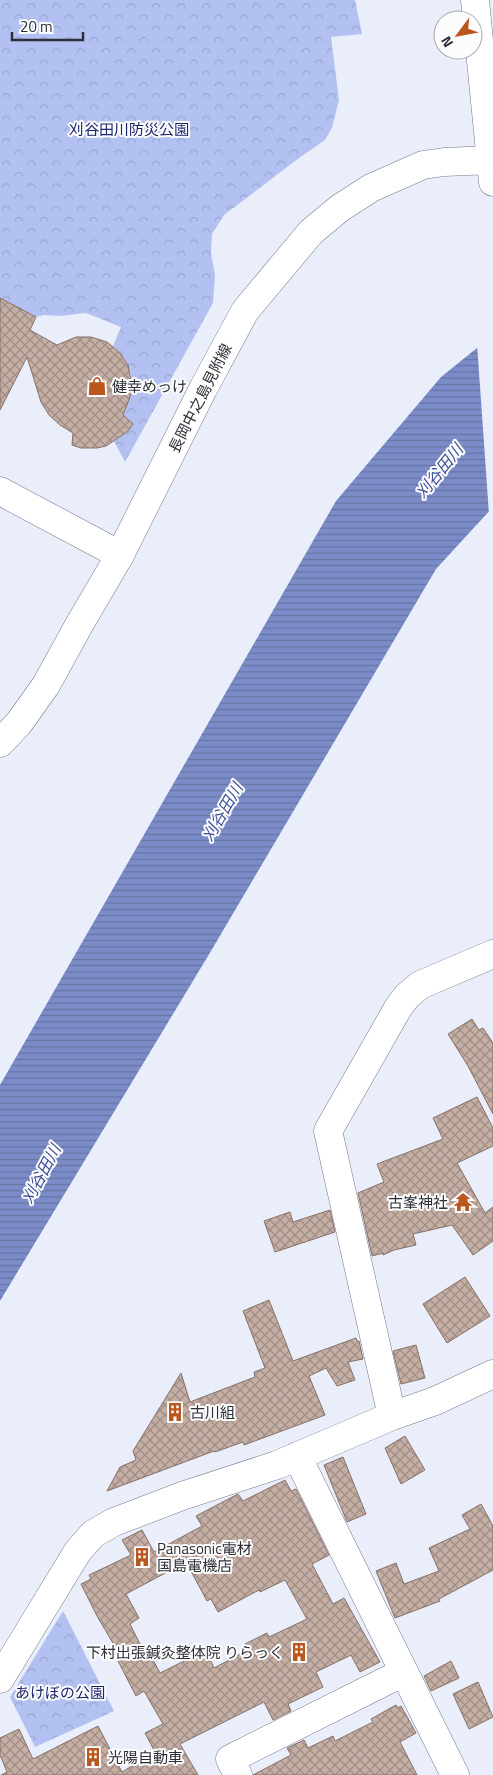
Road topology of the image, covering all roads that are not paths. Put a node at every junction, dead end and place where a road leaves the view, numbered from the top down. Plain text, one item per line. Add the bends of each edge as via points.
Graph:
1 (475, 0) edge
2 (492, 167) edge
3 (0, 491) edge
4 (120, 555) junction
5 (0, 743) edge
6 (493, 954) edge
7 (493, 1374) edge
8 (392, 1416) junction
9 (297, 1456) junction
10 (404, 1672) junction
11 (0, 1679) edge
12 (238, 1775) edge
13 (455, 1775) edge

1 - 2 street
2 - 4 street, 長岡中之島見附線 via 444,162 423,165 371,188 311,232 245,311
3 - 4 street
4 - 5 street, 長岡中之島見附線 via 46,685
6 - 8 street via 420,985 407,996 328,1131
7 - 8 street via 436,1401
8 - 9 street
9 - 10 street
9 - 11 street via 182,1496 114,1522 93,1534 78,1551
10 - 12 street via 230,1759
10 - 13 street

